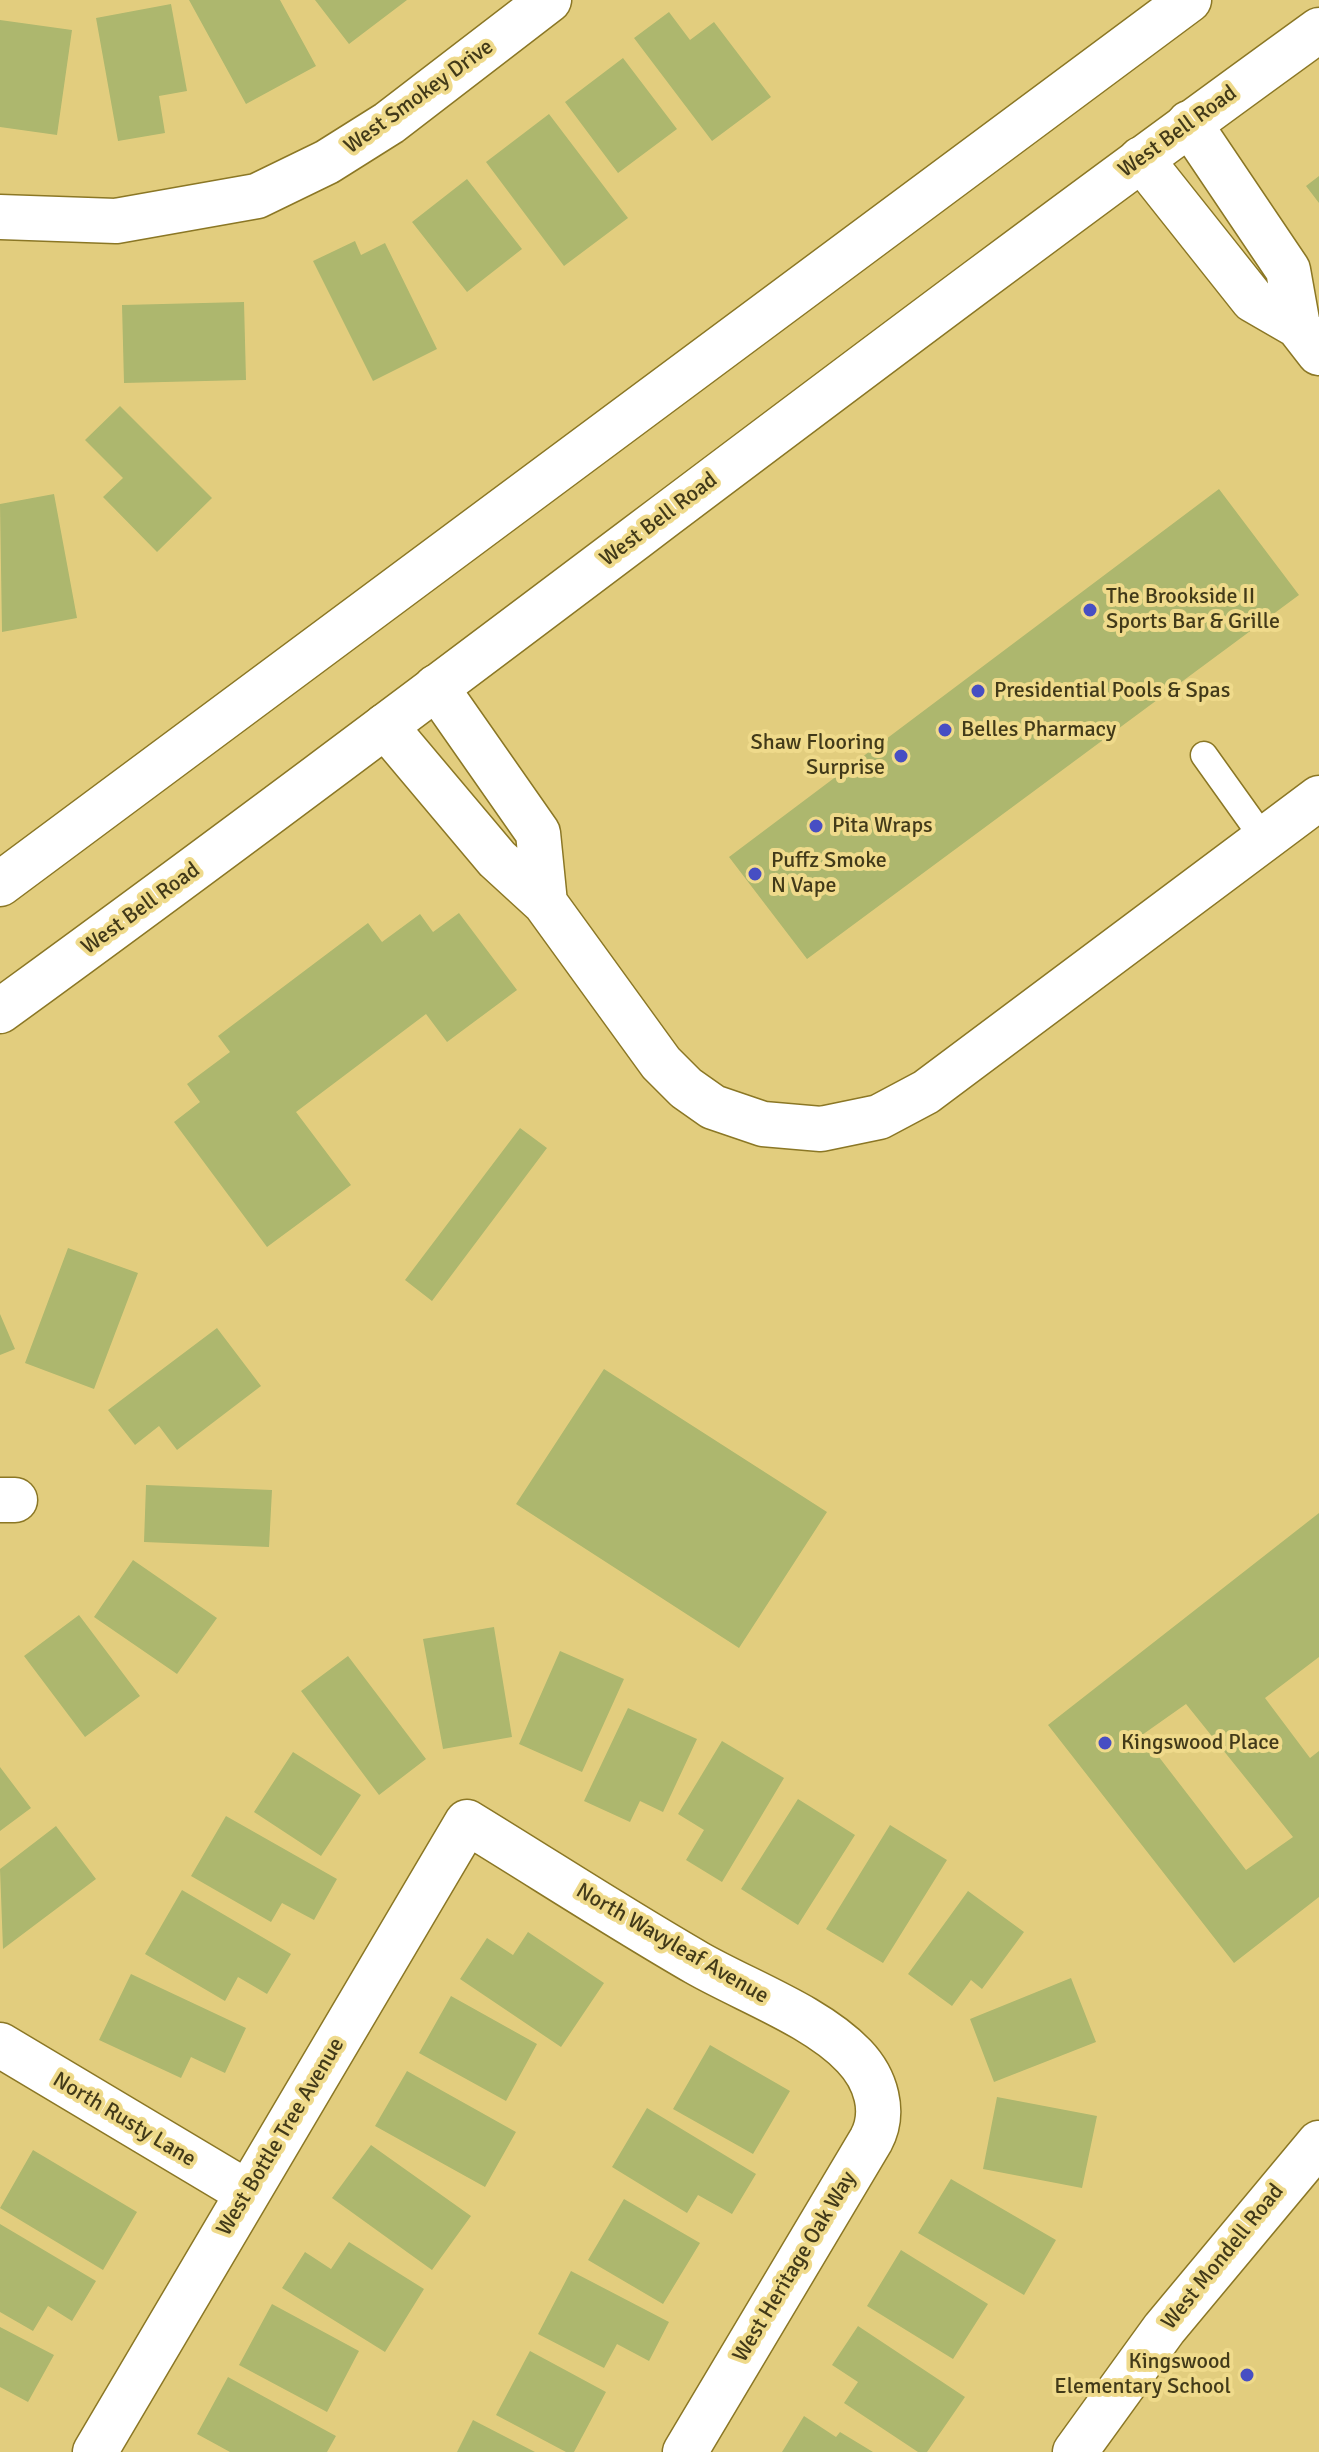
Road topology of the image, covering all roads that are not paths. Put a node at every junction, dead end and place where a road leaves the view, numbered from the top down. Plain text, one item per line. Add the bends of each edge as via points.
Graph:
1 (549, 0) edge
2 (1189, 0) edge
3 (1319, 30) edge
4 (1189, 123) junction
5 (1141, 159) junction
6 (0, 217) edge
7 (1309, 340) edge
8 (436, 687) junction
9 (385, 726) junction
10 (1204, 755) dead end
11 (1319, 798) edge
12 (1264, 839) junction
13 (0, 884) edge
14 (545, 903) junction
15 (0, 1011) edge
16 (467, 1822) joint
17 (0, 2045) edge
18 (868, 2076) joint
19 (1319, 2143) edge
20 (248, 2193) junction
21 (95, 2452) edge
22 (685, 2452) edge
23 (1075, 2452) edge

1 - 6 street, West Smokey Drive via 389,123 327,162 257,196 116,221
2 - 13 street
3 - 4 street, West Bell Road
4 - 5 street, West Bell Road
4 - 7 street via 1288,270
5 - 7 street via 1253,300
5 - 8 street, West Bell Road
8 - 9 street, West Bell Road
8 - 14 street via 538,833
9 - 14 street via 497,859
9 - 15 street, West Bell Road
10 - 12 lane
11 - 12 street
12 - 14 street via 926,1092 879,1117 821,1129 763,1124 713,1107 686,1088 661,1063
16 - 18 street, North Wavyleaf Avenue via 697,1963 822,2031 857,2059
16 - 20 street, West Bottle Tree Avenue
17 - 20 street, North Rusty Lane
18 - 22 street, West Heritage Oak Way via 877,2095 874,2135
19 - 23 street, West Mondell Road via 1164,2329
20 - 21 street, West Bottle Tree Avenue

